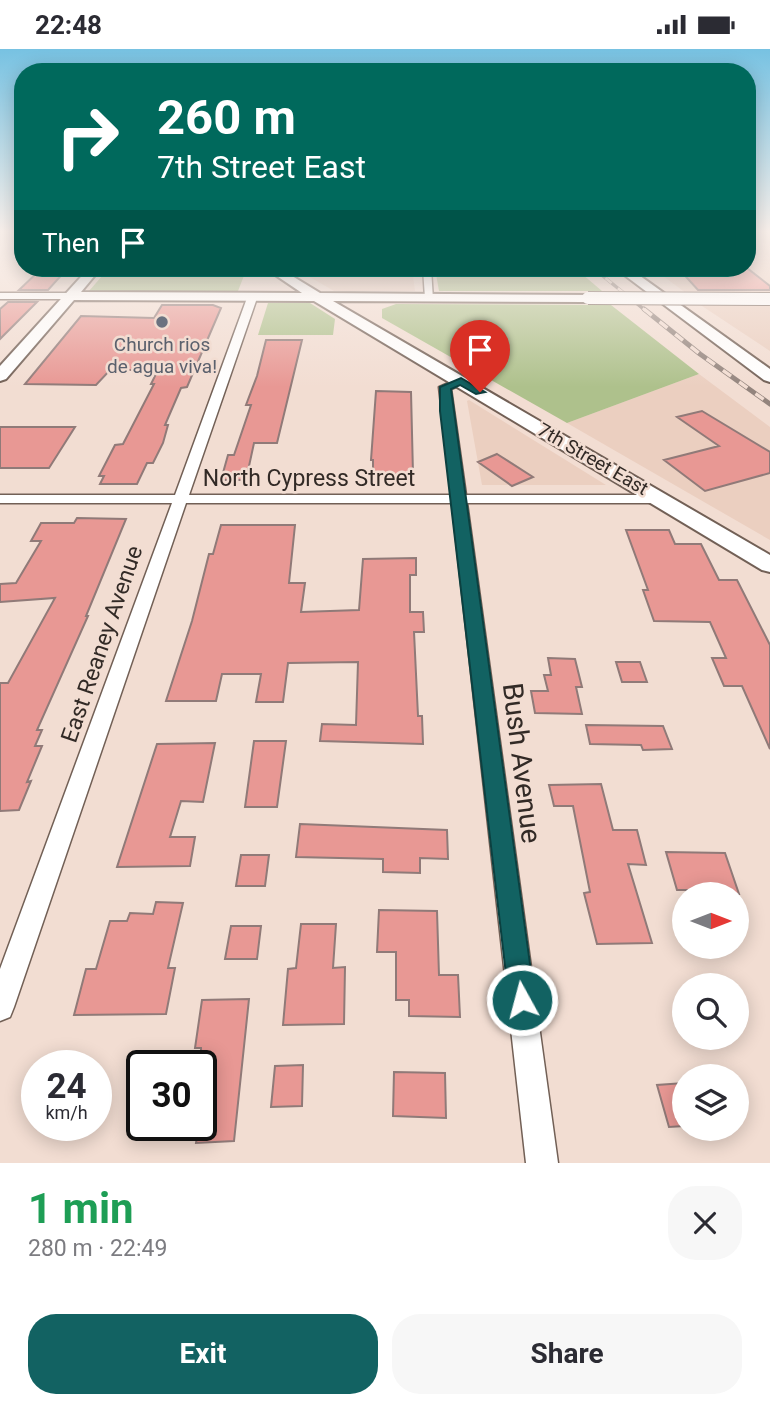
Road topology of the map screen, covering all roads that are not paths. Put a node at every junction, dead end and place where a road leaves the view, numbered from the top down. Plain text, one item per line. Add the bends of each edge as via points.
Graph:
1 (82, 283) edge
2 (297, 283) edge
3 (428, 283) edge
4 (641, 283) edge
5 (653, 283) edge
6 (0, 296) edge
7 (70, 296) junction
8 (321, 297) junction
9 (252, 298) junction
10 (393, 298) junction
11 (430, 298) junction
12 (770, 299) edge
13 (373, 331) junction
14 (770, 366) edge
15 (0, 376) edge
16 (770, 377) edge
17 (461, 381) junction
18 (0, 499) edge
19 (661, 499) junction
20 (179, 500) junction
21 (460, 501) junction
22 (770, 565) edge
23 (0, 1007) edge
24 (542, 1163) edge

1 - 7 street
2 - 8 street, 7th Street East
3 - 11 street
4 - 16 street
5 - 14 street
6 - 7 street
7 - 9 street
7 - 15 street
8 - 9 street
8 - 10 street
8 - 13 street, 7th Street East
9 - 20 street, East Reaney Avenue
10 - 11 street
10 - 13 street via 370,307
11 - 12 street, bridge
13 - 17 street, 7th Street East
17 - 19 street, 7th Street East
17 - 21 street, Bush Avenue via 445,387
18 - 20 street, North Cypress Street
19 - 21 street, North Cypress Street
19 - 22 street, 7th Street East
20 - 21 street, North Cypress Street
20 - 23 street, East Reaney Avenue
21 - 24 street, Bush Avenue

